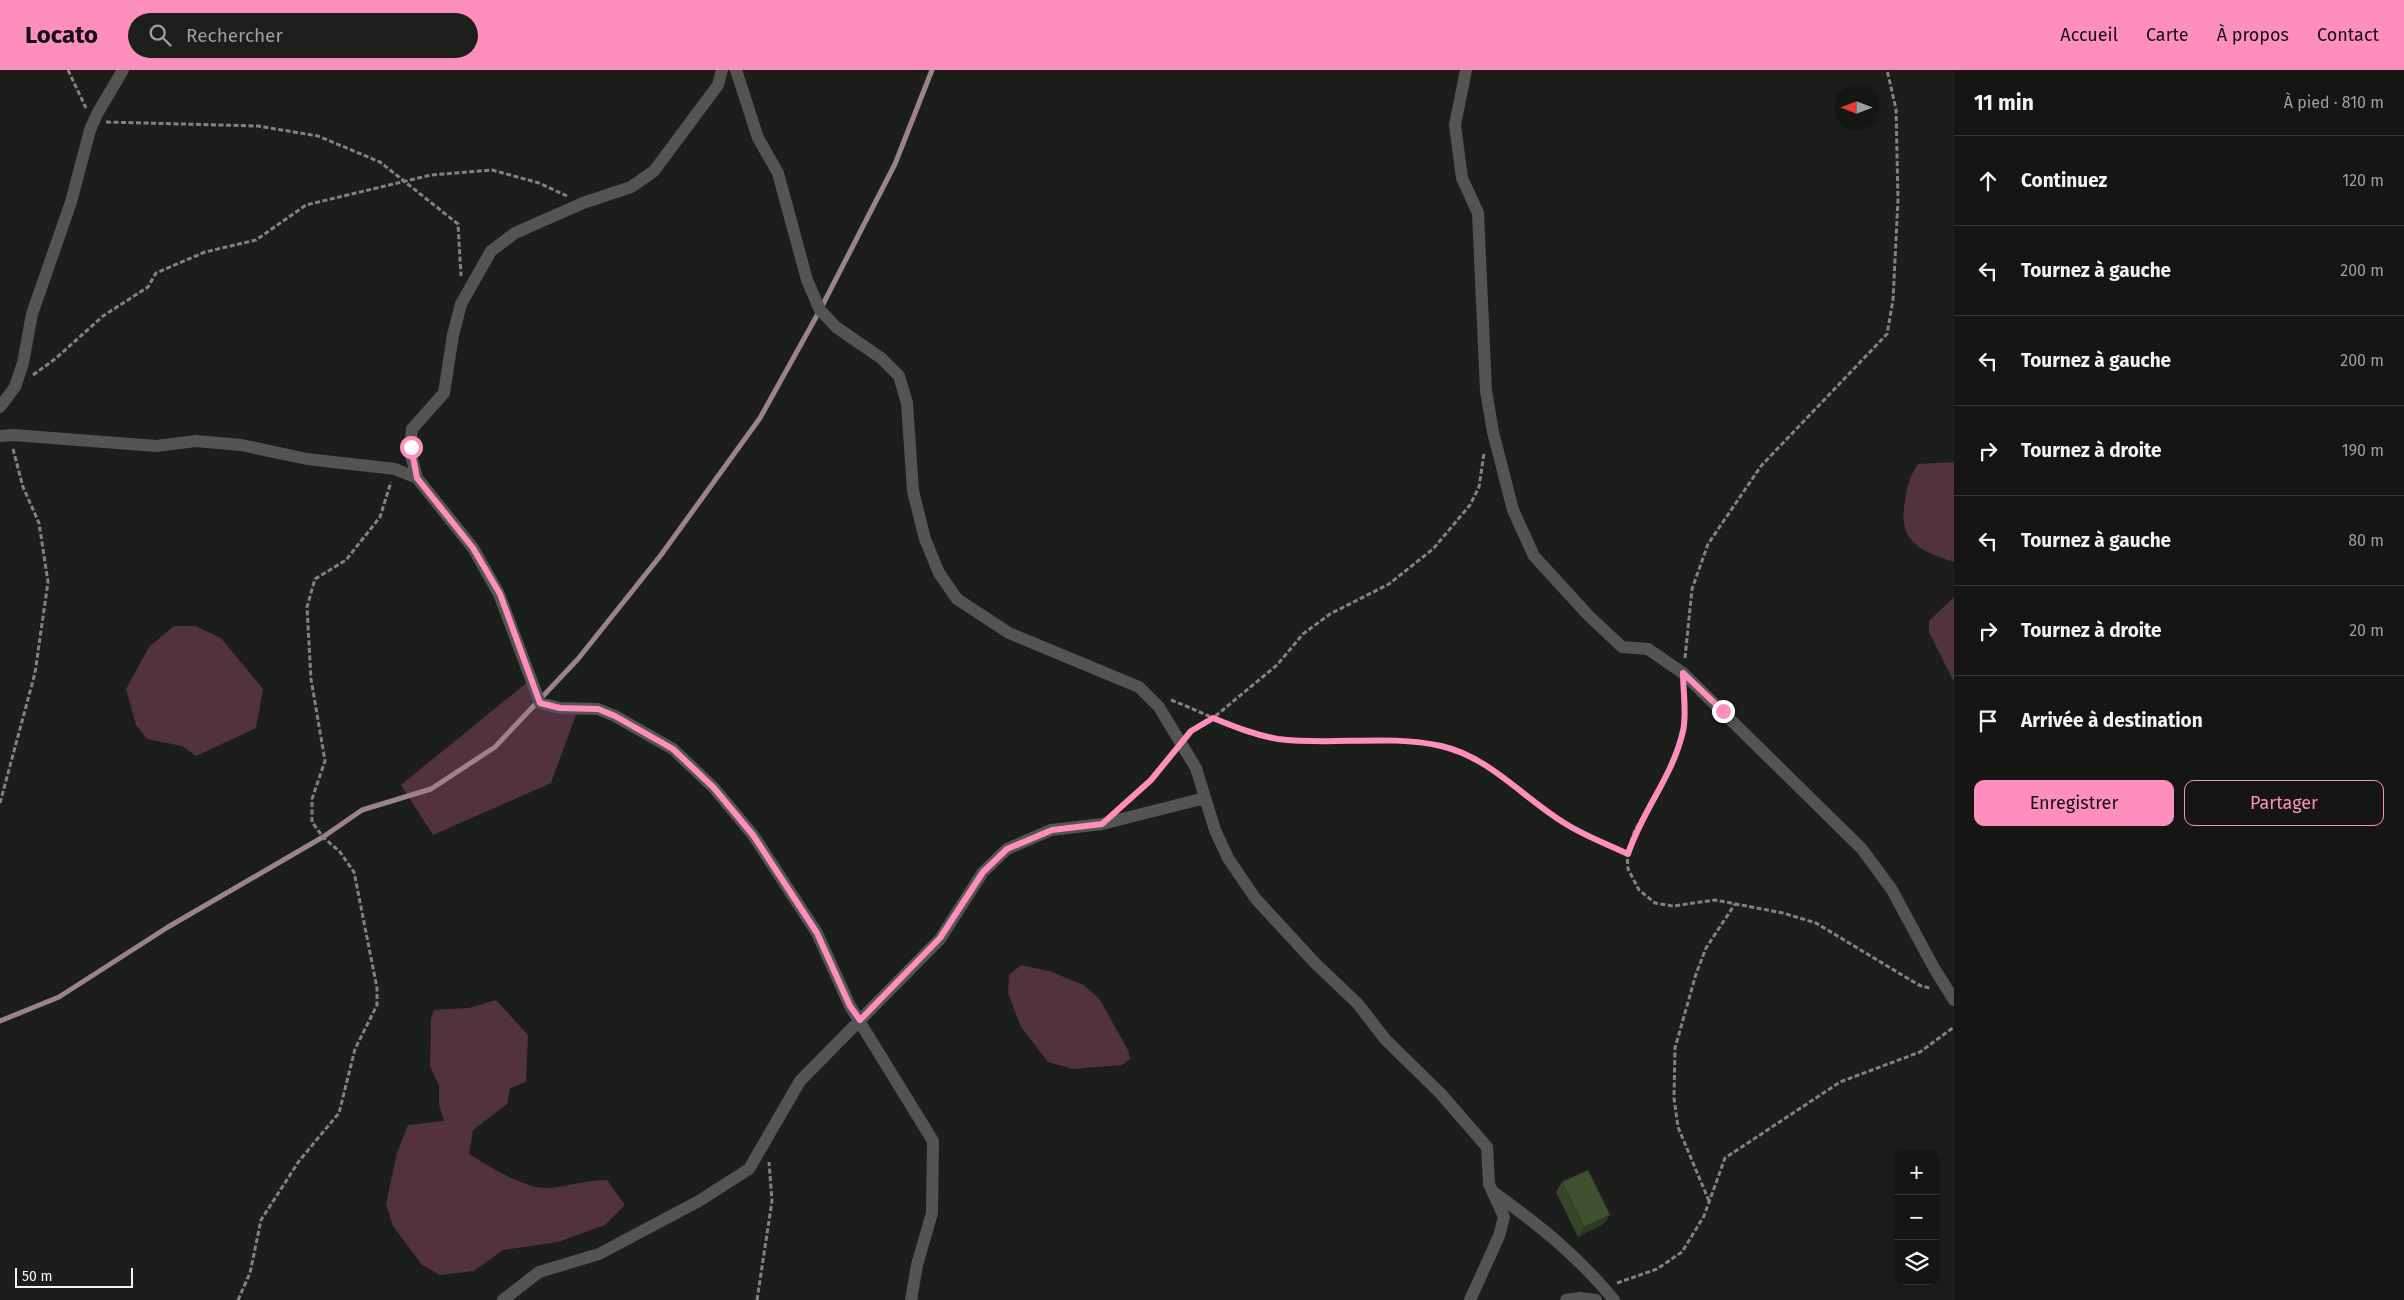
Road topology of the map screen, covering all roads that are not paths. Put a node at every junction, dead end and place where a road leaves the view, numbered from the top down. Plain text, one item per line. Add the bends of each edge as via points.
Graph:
1 (123, 70) edge
2 (722, 70) edge
3 (736, 70) edge
4 (1466, 70) edge
5 (0, 407) edge
6 (0, 436) edge
7 (417, 478) junction
8 (1205, 798) junction
9 (1951, 995) edge
10 (860, 1020) junction
11 (1491, 1191) junction
12 (503, 1300) edge
13 (910, 1300) edge
14 (1470, 1300) edge
15 (1566, 1300) edge
16 (1596, 1300) edge
17 (1614, 1300) edge

1 - 5 street via 93,122 71,202 32,314 15,387
2 - 7 street via 718,85 654,172 631,187 583,203 515,233 491,251 461,304 444,393 412,429 410,451
3 - 8 street via 758,138 778,173 807,280 820,310 836,327 881,358 899,376 907,403 913,491 925,539 939,573 957,599 1009,633 1139,687 1159,708 1196,768
4 - 9 street via 1455,125 1462,178 1478,214 1486,391 1513,510 1534,556 1589,616 1622,646 1648,649 1683,673 1873,862
6 - 7 street via 156,446 196,441 241,445 307,459 396,469
7 - 10 street via 473,548 500,594 540,703 560,708 598,709 615,716 673,749 714,788 753,835 817,933 850,1006
8 - 10 street via 1102,824 1052,830 1007,849 983,872 940,938
8 - 11 street via 1228,858 1255,898 1358,1004 1385,1039 1441,1094 1487,1147
10 - 12 street via 800,1081 749,1169 699,1201 599,1254 539,1272
10 - 13 street via 933,1141 932,1212
11 - 14 street via 1503,1212 1503,1221
11 - 17 street via 1539,1225 1590,1272
15 - 16 street

